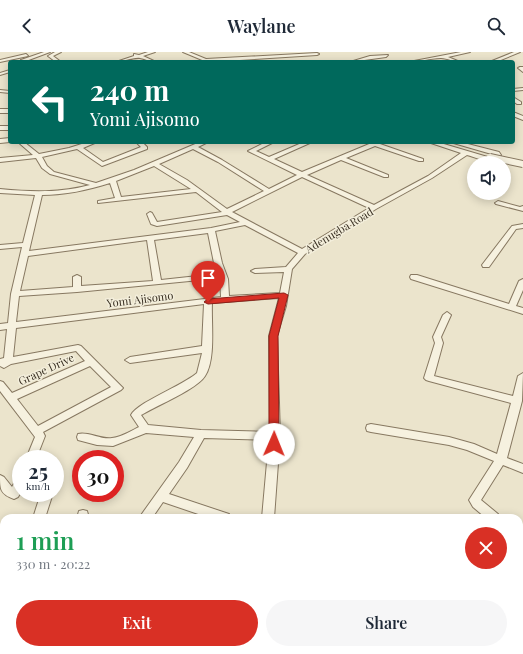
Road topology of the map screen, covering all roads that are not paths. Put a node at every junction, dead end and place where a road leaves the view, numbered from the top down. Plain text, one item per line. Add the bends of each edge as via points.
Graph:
1 (10, 52) edge
2 (48, 52) edge
3 (60, 52) edge
4 (130, 52) edge
5 (153, 52) edge
6 (181, 52) edge
7 (185, 52) edge
8 (255, 52) edge
9 (468, 52) edge
10 (501, 52) edge
11 (518, 52) edge
12 (227, 53) edge
13 (288, 53) edge
14 (317, 53) edge
15 (431, 53) edge
16 (26, 55) junction
17 (508, 55) junction
18 (34, 56) junction
19 (139, 56) junction
20 (443, 56) junction
21 (254, 57) junction
22 (387, 57) edge
23 (225, 59) junction
24 (23, 60) edge
25 (56, 60) edge
26 (125, 60) edge
27 (149, 60) edge
28 (205, 60) edge
29 (205, 60) edge
30 (216, 60) edge
31 (353, 60) edge
32 (422, 60) edge
33 (453, 60) edge
34 (496, 60) edge
35 (0, 61) edge
36 (515, 100) edge
37 (519, 103) dead end
38 (23, 144) edge
39 (89, 144) edge
40 (141, 144) edge
41 (200, 144) edge
42 (254, 144) edge
43 (266, 144) edge
44 (304, 144) edge
45 (375, 144) edge
46 (380, 144) edge
47 (437, 144) edge
48 (446, 144) edge
49 (452, 144) edge
50 (460, 144) edge
51 (192, 147) junction
52 (259, 147) junction
53 (78, 148) junction
54 (465, 153) junction
55 (491, 156) joint
56 (38, 157) junction
57 (340, 158) junction
58 (269, 159) junction
59 (0, 160) edge
60 (421, 160) dead end
61 (511, 160) edge
62 (523, 163) edge
63 (155, 164) junction
64 (301, 175) junction
65 (386, 176) dead end
66 (112, 179) junction
67 (96, 184) junction
68 (196, 190) junction
69 (0, 191) edge
70 (268, 191) junction
71 (38, 193) junction
72 (119, 199) junction
73 (100, 202) dead end
74 (498, 203) dead end
75 (374, 208) junction
76 (523, 208) edge
77 (227, 213) junction
78 (150, 214) dead end
79 (244, 223) junction
80 (523, 226) edge
81 (211, 230) junction
82 (150, 238) junction
83 (0, 247) edge
84 (26, 249) junction
85 (302, 252) junction
86 (486, 265) dead end
87 (288, 269) junction
88 (255, 271) dead end
89 (77, 277) dead end
90 (207, 277) dead end
91 (414, 277) dead end
92 (523, 281) edge
93 (157, 282) junction
94 (77, 290) junction
95 (15, 294) junction
96 (284, 295) junction
97 (225, 299) junction
98 (208, 302) junction
99 (512, 307) junction
100 (523, 311) edge
101 (447, 315) dead end
102 (11, 325) junction
103 (0, 327) edge
104 (206, 349) junction
105 (130, 360) dead end
106 (4, 361) edge
107 (90, 362) junction
108 (0, 368) edge
109 (523, 376) edge
110 (0, 384) edge
111 (11, 398) junction
112 (517, 401) junction
113 (371, 428) dead end
114 (145, 429) junction
115 (37, 431) junction
116 (201, 434) junction
117 (274, 436) junction
118 (82, 437) dead end
119 (35, 450) edge
120 (501, 459) junction
121 (523, 469) edge
122 (0, 480) edge
123 (12, 493) edge
124 (160, 496) junction
125 (44, 502) edge
126 (40, 514) edge
127 (148, 514) edge
128 (212, 514) edge
129 (268, 514) edge
130 (489, 514) edge

1 - 16 street
2 - 18 street
3 - 25 street via 50,56
4 - 19 street
5 - 19 street
6 - 28 street
7 - 29 street
8 - 21 street
9 - 20 street
10 - 17 street
11 - 17 street
12 - 23 street
13 - 14 street
13 - 21 street
15 - 20 street
16 - 18 street
16 - 35 street
17 - 34 street
18 - 24 street
19 - 26 street
19 - 27 street
20 - 32 street
20 - 33 street
21 - 23 street
22 - 31 street
23 - 30 street
36 - 37 street
38 - 56 street
39 - 53 street
40 - 53 street via 145,148 105,164 97,162
41 - 51 street
42 - 52 street
43 - 52 street
44 - 58 street
45 - 57 street
46 - 60 street
47 - 54 street
48 - 55 street
49 - 55 street
50 - 54 street via 498,154 491,160
51 - 63 street
51 - 70 street
52 - 58 street via 251,151
53 - 56 street
54 - 75 street, Adenugba Road via 430,177
56 - 59 street
56 - 67 street via 44,167 52,173
57 - 64 street
57 - 65 street
58 - 64 street
61 - 62 street, bridge
63 - 66 street
63 - 68 street
64 - 70 street
64 - 75 street
66 - 67 street
66 - 72 street
67 - 71 street via 65,192
68 - 72 street
68 - 77 street
69 - 71 street
70 - 77 street
71 - 84 street
72 - 73 street
74 - 76 street
75 - 85 street, Adenugba Road
77 - 78 street via 157,224 153,223
77 - 79 street
79 - 81 street
79 - 85 street
80 - 86 street via 514,227
81 - 82 street
81 - 97 street via 224,279
82 - 84 street
82 - 93 street
83 - 84 street
84 - 95 street
85 - 87 street, Adenugba Road
87 - 88 street
87 - 96 street
89 - 94 street
90 - 93 street
91 - 99 street
92 - 99 street
93 - 94 street
94 - 95 street
95 - 102 street
96 - 97 street, Yomi Ajisomo
96 - 117 street via 273,336
97 - 98 street, Yomi Ajisomo
98 - 102 street, Yomi Ajisomo
98 - 104 street
99 - 100 street
101 - 112 street via 437,337 439,343 430,378
102 - 103 street, Yomi Ajisomo
102 - 106 street
104 - 105 street
104 - 114 street via 201,375 139,411 136,415
106 - 107 street via 78,348
106 - 108 street
107 - 111 street, Grape Drive
107 - 115 street via 118,388
109 - 112 street
110 - 111 street
111 - 115 street
112 - 120 street
113 - 120 street via 448,441
114 - 116 street
114 - 118 street via 113,442
115 - 119 street via 40,436
116 - 117 street
116 - 124 street via 183,465
117 - 129 street
120 - 121 street
120 - 130 street via 475,500
122 - 123 street
124 - 127 street
124 - 128 street
125 - 126 street

